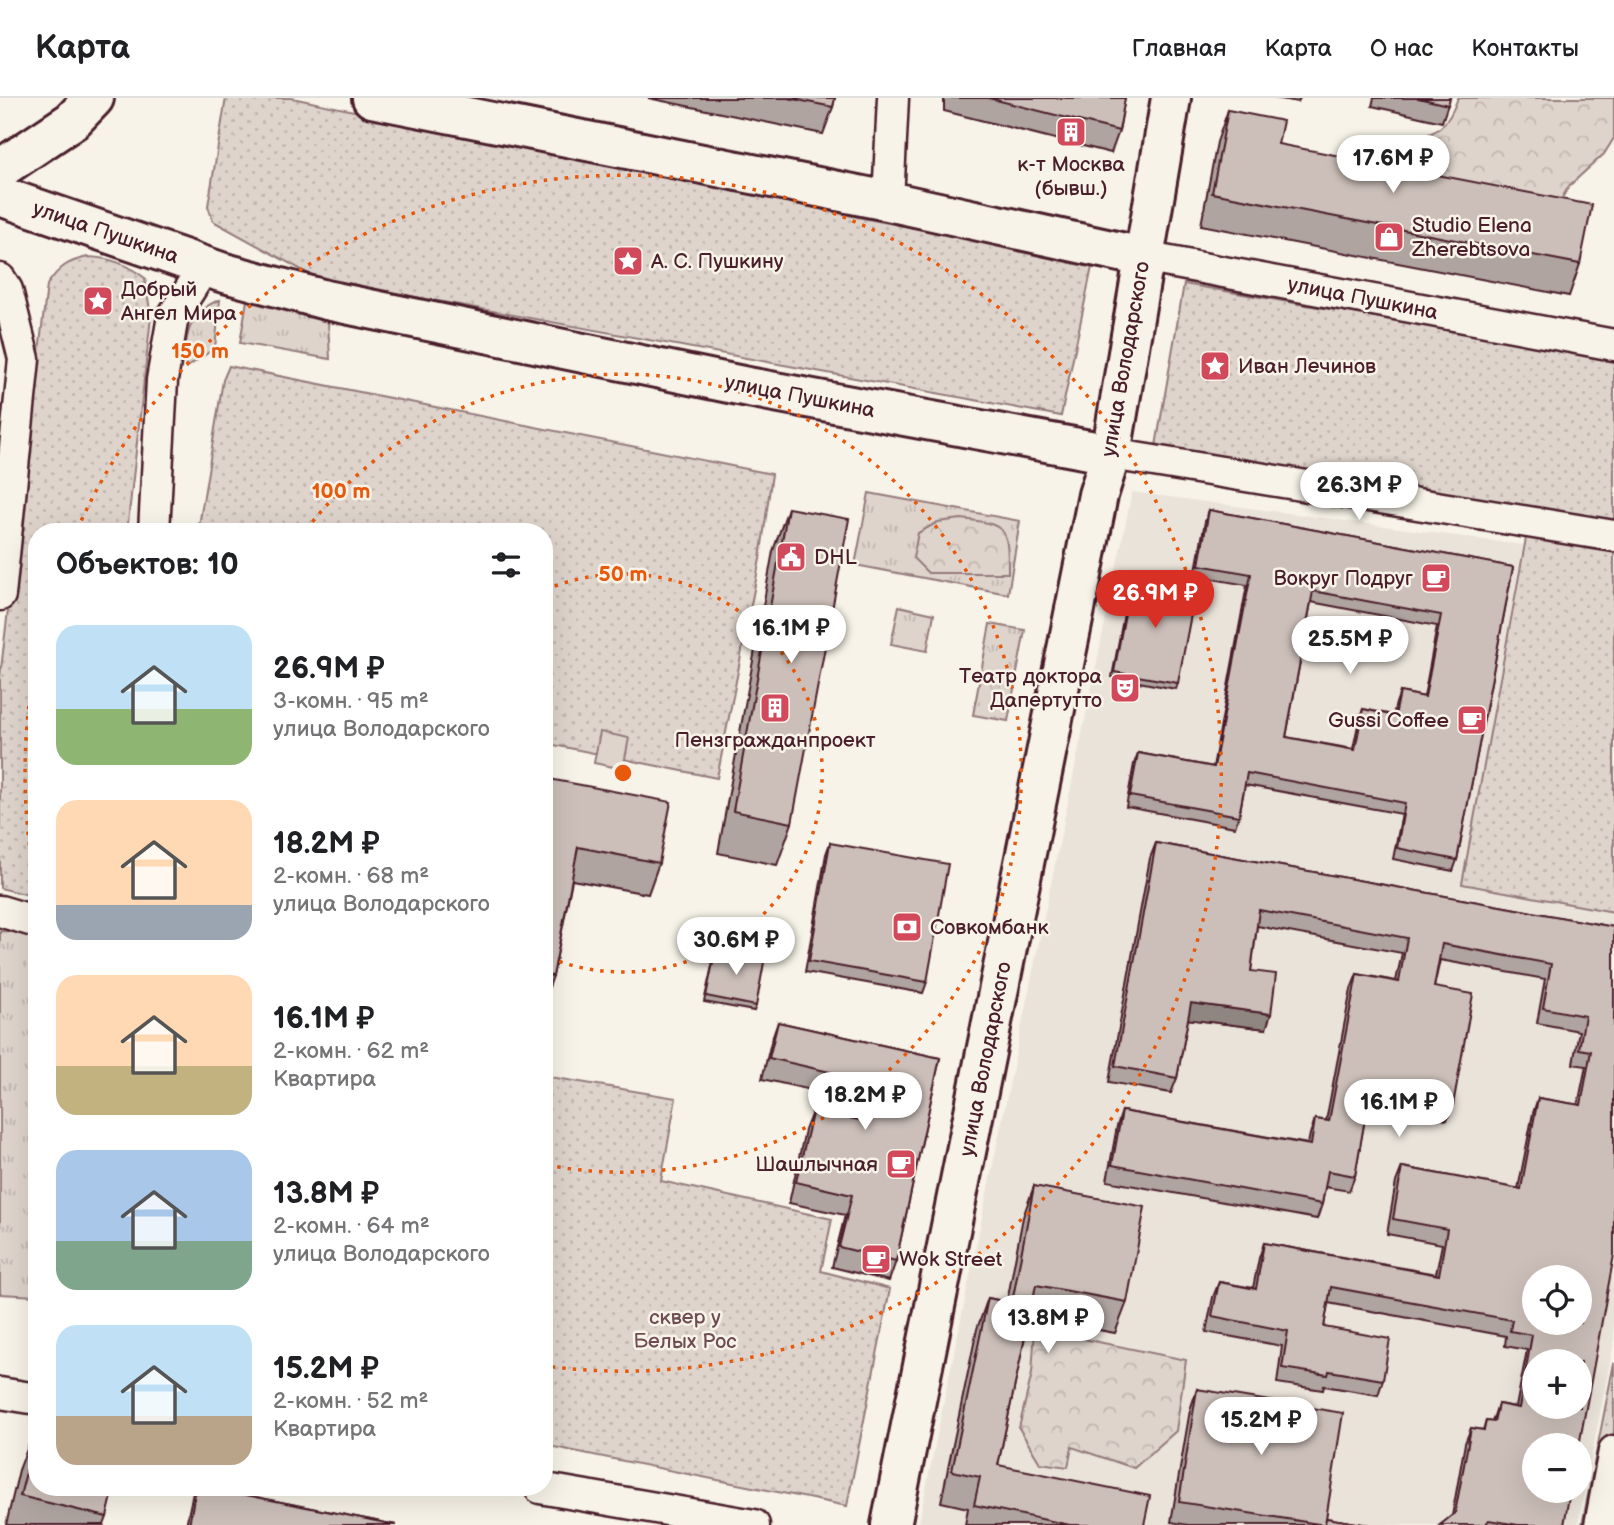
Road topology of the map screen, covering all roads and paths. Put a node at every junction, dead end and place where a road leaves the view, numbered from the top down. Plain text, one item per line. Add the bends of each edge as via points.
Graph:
1 (94, 98) edge
2 (372, 98) edge
3 (893, 98) edge
4 (1171, 98) edge
5 (0, 169) edge
6 (0, 196) edge
7 (888, 201) junction
8 (1143, 257) junction
9 (205, 266) junction
10 (0, 279) edge
11 (1614, 345) edge
12 (1111, 454) junction
13 (154, 523) edge
14 (1614, 536) edge
15 (0, 595) edge
16 (0, 911) edge
17 (28, 919) edge
18 (1, 1395) edge
19 (28, 1398) edge
20 (1614, 1451) edge
21 (553, 1490) edge
22 (754, 1525) edge
23 (891, 1525) edge
24 (1600, 1525) edge

1 - 5 main road via 72,121
2 - 7 main road, улица Пушкина
3 - 7 street
4 - 8 main road, улица Володарского
6 - 9 main road, улица Пушкина
7 - 8 main road, улица Пушкина
8 - 11 street, улица Пушкина
8 - 12 main road, улица Володарского
9 - 12 main road, улица Пушкина via 326,300 748,387
9 - 13 street via 173,316 162,380
10 - 15 street via 7,290 24,359
12 - 14 street, улица Пушкина
12 - 23 main road, улица Володарского via 1098,495
16 - 17 street
18 - 19 street
20 - 24 street
21 - 22 street

